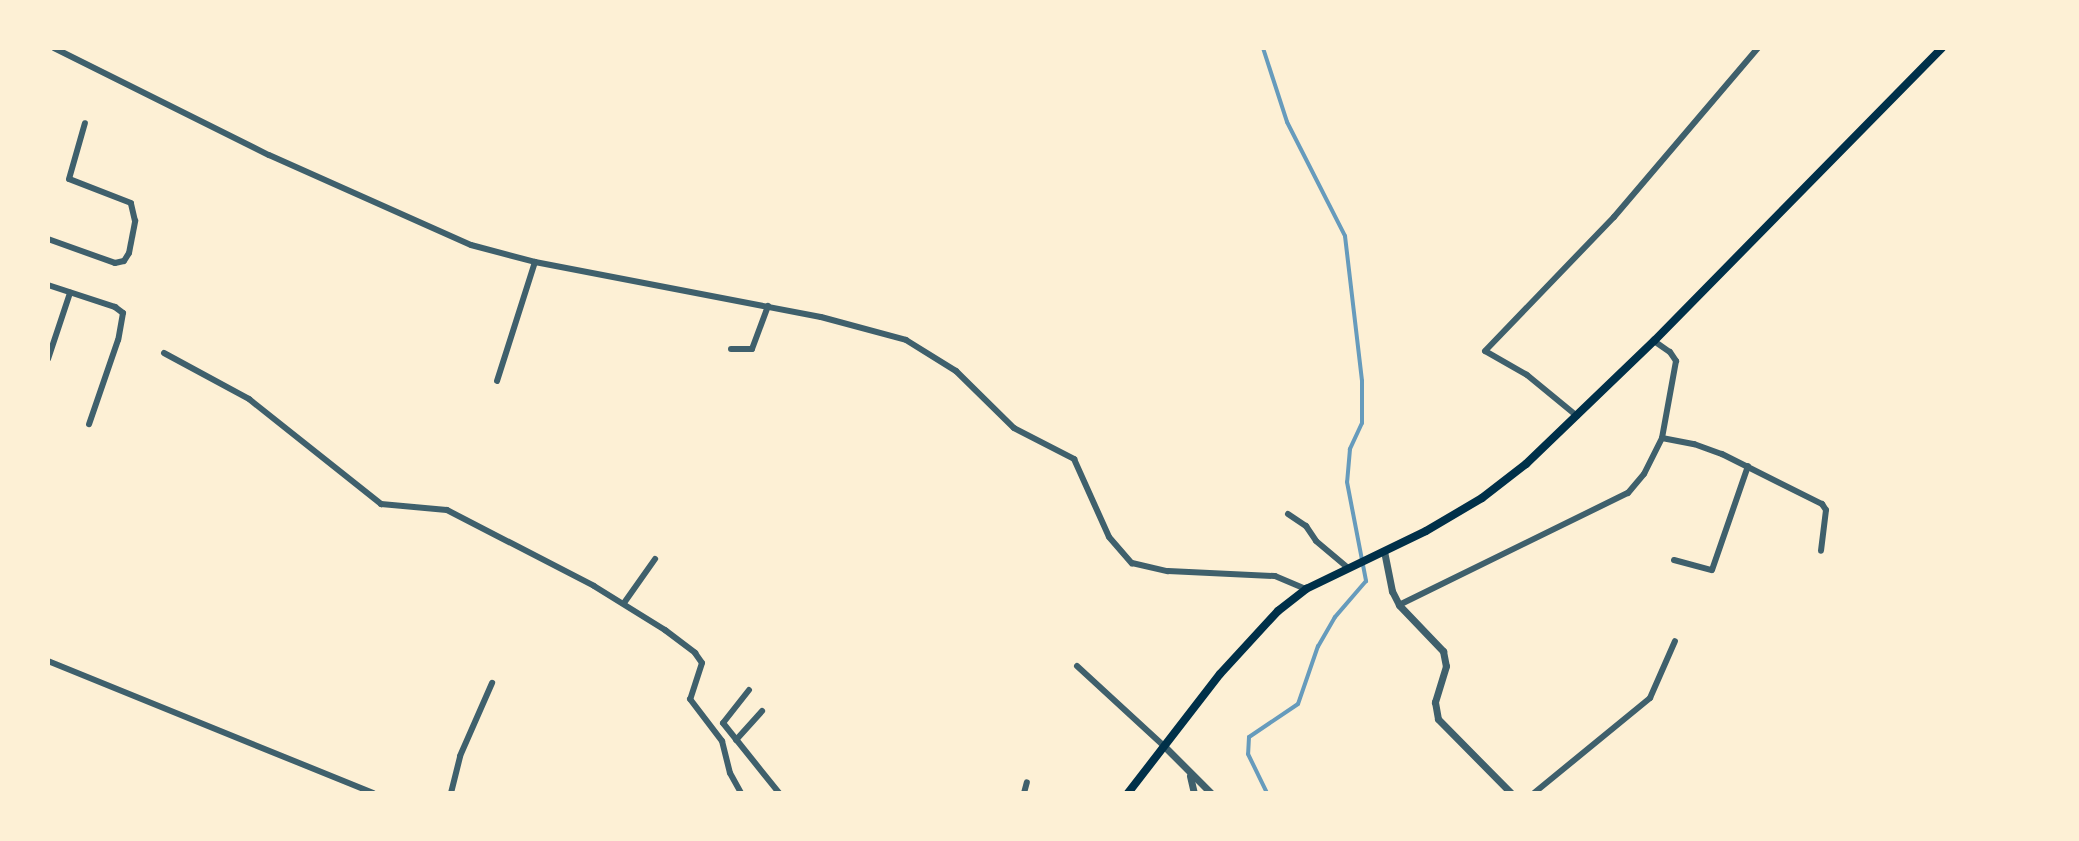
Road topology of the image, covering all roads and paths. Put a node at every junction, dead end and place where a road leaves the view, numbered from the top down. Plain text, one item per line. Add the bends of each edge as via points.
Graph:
1 (54, 48) edge
2 (1758, 48) edge
3 (1942, 48) edge
4 (85, 123) dead end
5 (48, 239) edge
6 (535, 262) junction
7 (48, 285) edge
8 (70, 293) junction
9 (768, 306) junction
10 (1654, 341) junction
11 (731, 349) dead end
12 (164, 353) dead end
13 (48, 359) edge
14 (497, 381) dead end
15 (1577, 416) junction
16 (89, 424) dead end
17 (1662, 438) junction
18 (1748, 466) junction
19 (1288, 514) dead end
20 (1384, 551) junction
21 (1821, 551) dead end
22 (655, 559) dead end
23 (1674, 560) dead end
24 (1349, 566) junction
25 (1306, 589) junction
26 (624, 603) junction
27 (1399, 605) junction
28 (1675, 641) dead end
29 (48, 661) edge
30 (1077, 666) dead end
31 (492, 683) dead end
32 (749, 690) dead end
33 (762, 711) dead end
34 (736, 740) junction
35 (1165, 747) junction
36 (1190, 776) junction
37 (1027, 782) dead end
38 (373, 793) edge
39 (451, 793) edge
40 (741, 793) edge
41 (779, 793) edge
42 (1024, 793) edge
43 (1128, 793) edge
44 (1194, 793) edge
45 (1211, 793) edge
46 (1511, 793) edge
47 (1534, 793) edge

1 - 6 street via 454,239
2 - 15 street via 1614,217 1485,351 1527,375
3 - 10 main road
4 - 5 street via 69,179 131,203 135,221 129,253 115,263
6 - 9 street
6 - 14 street
7 - 8 street
8 - 13 street
8 - 16 street via 123,313
9 - 11 street via 752,349
9 - 25 street via 906,340 956,371 1014,428 1074,459 1109,537 1132,563 1168,571 1282,578
10 - 15 main road
10 - 17 street via 1676,361
12 - 26 street via 249,399 381,504 447,510
15 - 20 main road via 1482,498
17 - 18 street via 1694,444
17 - 27 street via 1628,493
18 - 21 street via 1826,507
18 - 23 street via 1712,570
19 - 24 street
20 - 24 main road
20 - 27 street
22 - 26 street
24 - 25 main road
25 - 35 main road via 1247,643
26 - 40 street via 699,658 701,670 690,699 722,741
27 - 46 street via 1443,651 1446,666 1435,702 1438,719
28 - 47 street via 1650,698
29 - 38 street
30 - 35 street
31 - 39 street via 460,756
32 - 34 street via 723,721
33 - 34 street
34 - 41 street
35 - 36 street
35 - 43 main road
36 - 44 street
36 - 45 street
37 - 42 street

